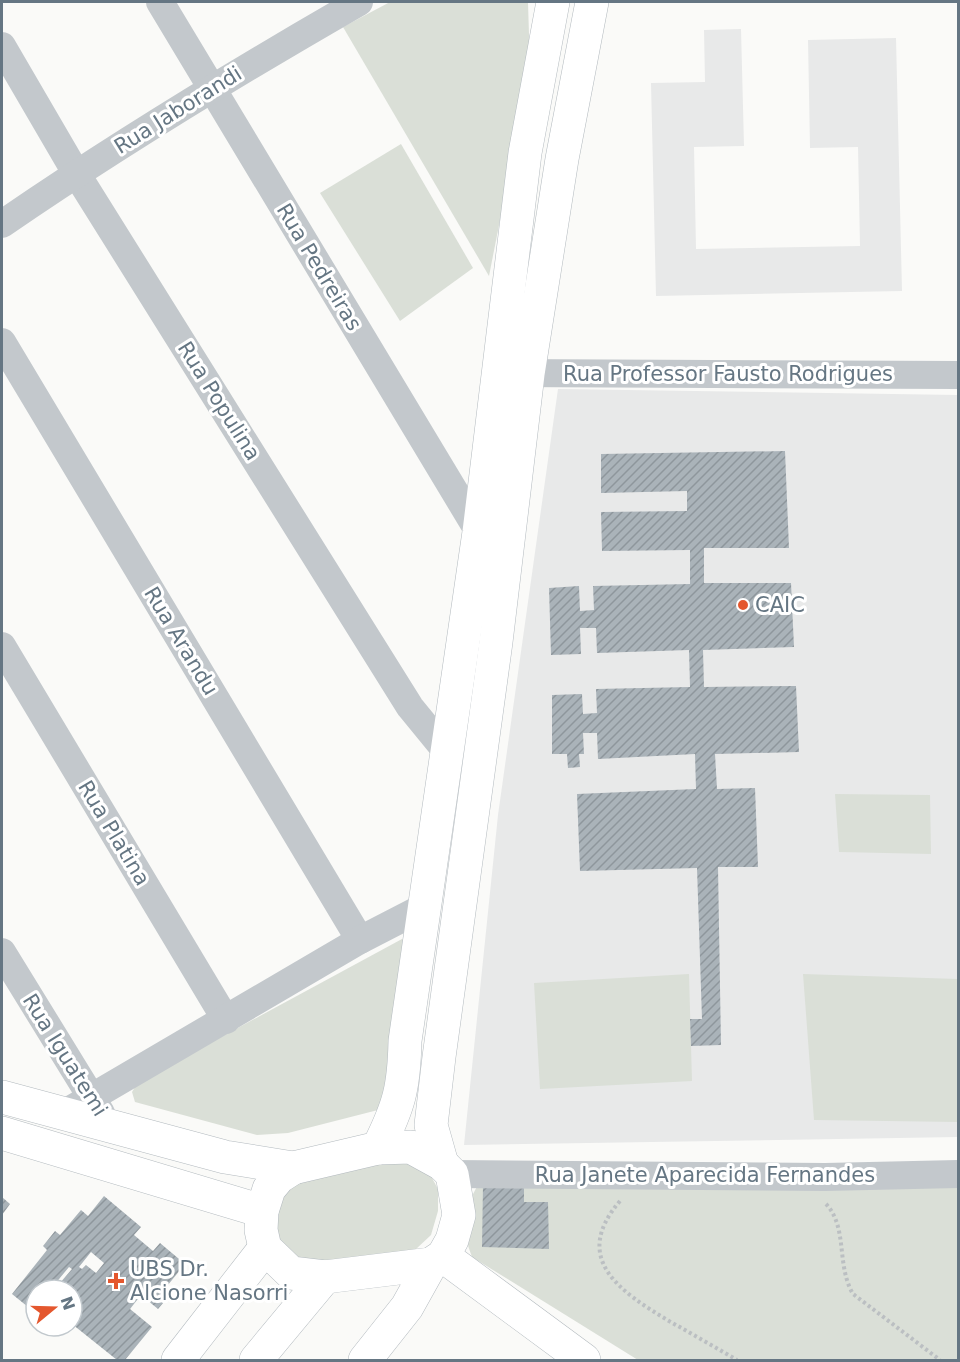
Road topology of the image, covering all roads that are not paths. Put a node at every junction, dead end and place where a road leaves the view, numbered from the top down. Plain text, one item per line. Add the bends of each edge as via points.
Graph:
1 (160, 2) edge
2 (553, 2) edge
3 (592, 2) edge
4 (352, 3) edge
5 (2, 46) edge
6 (212, 88) junction
7 (76, 173) junction
8 (2, 224) edge
9 (2, 342) edge
10 (513, 373) junction
11 (958, 375) edge
12 (479, 532) junction
13 (2, 646) edge
14 (446, 751) junction
15 (424, 908) junction
16 (360, 940) junction
17 (2, 952) edge
18 (226, 1020) junction
19 (2, 1097) edge
20 (92, 1099) junction
21 (63, 1114) junction
22 (110, 1128) junction
23 (2, 1133) edge
24 (378, 1148) junction
25 (293, 1168) junction
26 (447, 1169) junction
27 (958, 1174) edge
28 (262, 1211) junction
29 (265, 1248) junction
30 (437, 1260) junction
31 (326, 1277) junction
32 (178, 1360) edge
33 (256, 1360) edge
34 (365, 1360) edge
35 (584, 1360) edge

1 - 6 street, Rua Pedreiras
2 - 10 main road via 525,153
3 - 10 main road via 562,159
4 - 6 street, Rua Jaborandi
5 - 7 street, Rua Populina
6 - 7 street, Rua Jaborandi
6 - 12 street, Rua Pedreiras
7 - 8 street, Rua Jaborandi
7 - 14 street, Rua Populina via 410,707
9 - 16 street, Rua Arandu
10 - 11 street, Rua Professor Fausto Rodrigues
10 - 12 main road
10 - 26 main road via 496,642 431,1125
12 - 14 main road
13 - 18 street, Rua Platina
14 - 15 main road
15 - 16 street
15 - 24 main road via 405,1041 403,1090
16 - 18 street
17 - 20 street, Rua Iguatemi
18 - 20 street
19 - 21 main road
20 - 21 street
20 - 22 street, Rua Iguatemi
21 - 22 main road
22 - 25 main road via 225,1157
23 - 28 main road
24 - 25 main road
24 - 26 main road via 411,1147
25 - 28 main road via 269,1189
26 - 27 street, Rua Janete Aparecida Fernandes via 825,1177
26 - 30 main road via 459,1215 452,1240
28 - 29 main road
29 - 31 main road via 291,1273
29 - 32 main road
30 - 31 main road
30 - 34 main road via 407,1307
30 - 35 main road
31 - 33 main road

